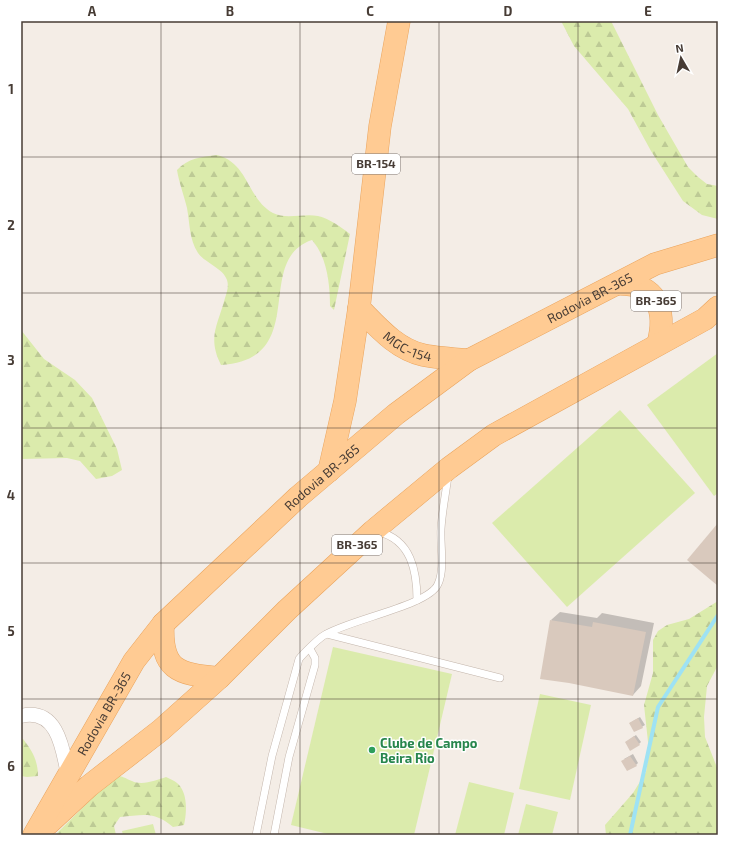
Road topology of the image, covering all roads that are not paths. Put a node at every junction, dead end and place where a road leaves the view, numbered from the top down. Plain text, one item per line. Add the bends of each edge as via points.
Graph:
1 (399, 21) edge
2 (718, 245) edge
3 (618, 284) junction
4 (718, 307) edge
5 (359, 308) junction
6 (658, 344) junction
7 (469, 360) junction
8 (448, 468) junction
9 (329, 471) junction
10 (373, 530) junction
11 (417, 600) junction
12 (163, 624) junction
13 (327, 634) junction
14 (310, 649) junction
15 (219, 678) junction
16 (500, 678) dead end
17 (21, 716) edge
18 (68, 775) junction
19 (34, 835) edge
20 (256, 835) edge
21 (274, 835) edge

1 - 5 main road, BR-154 via 380,126
2 - 3 main road, Rodovia BR-365 / BR-365 via 655,264
3 - 6 main road, BR-365 via 632,283 641,286 655,298 662,321
3 - 7 main road, Rodovia BR-365 / BR-365
4 - 6 main road, Rodovia BR-365 / BR-365 via 705,319
5 - 7 main road, MGC-154 via 392,340 411,351 433,357
5 - 9 main road, BR-154 via 345,402
6 - 8 main road, Rodovia BR-365 / BR-365 via 494,435
7 - 9 main road, Rodovia BR-365 / BR-365 via 396,414
8 - 10 main road, Rodovia BR-365 / BR-365
8 - 11 lane via 441,529 439,582 435,590
9 - 12 main road, Rodovia BR-365 / BR-365
10 - 11 lane via 394,538 412,558
10 - 15 main road, Rodovia BR-365 / BR-365
11 - 13 lane
12 - 15 main road via 163,647 170,663 186,674
12 - 18 main road, Rodovia BR-365 / BR-365 via 134,661
13 - 14 lane
13 - 16 lane
14 - 20 lane via 304,652 299,660 272,756
14 - 21 lane via 315,658 315,665 289,757
15 - 19 main road, Rodovia BR-365 / BR-365 via 161,730 89,786
17 - 18 street via 42,718 55,728
18 - 19 main road, Rodovia BR-365 / BR-365

